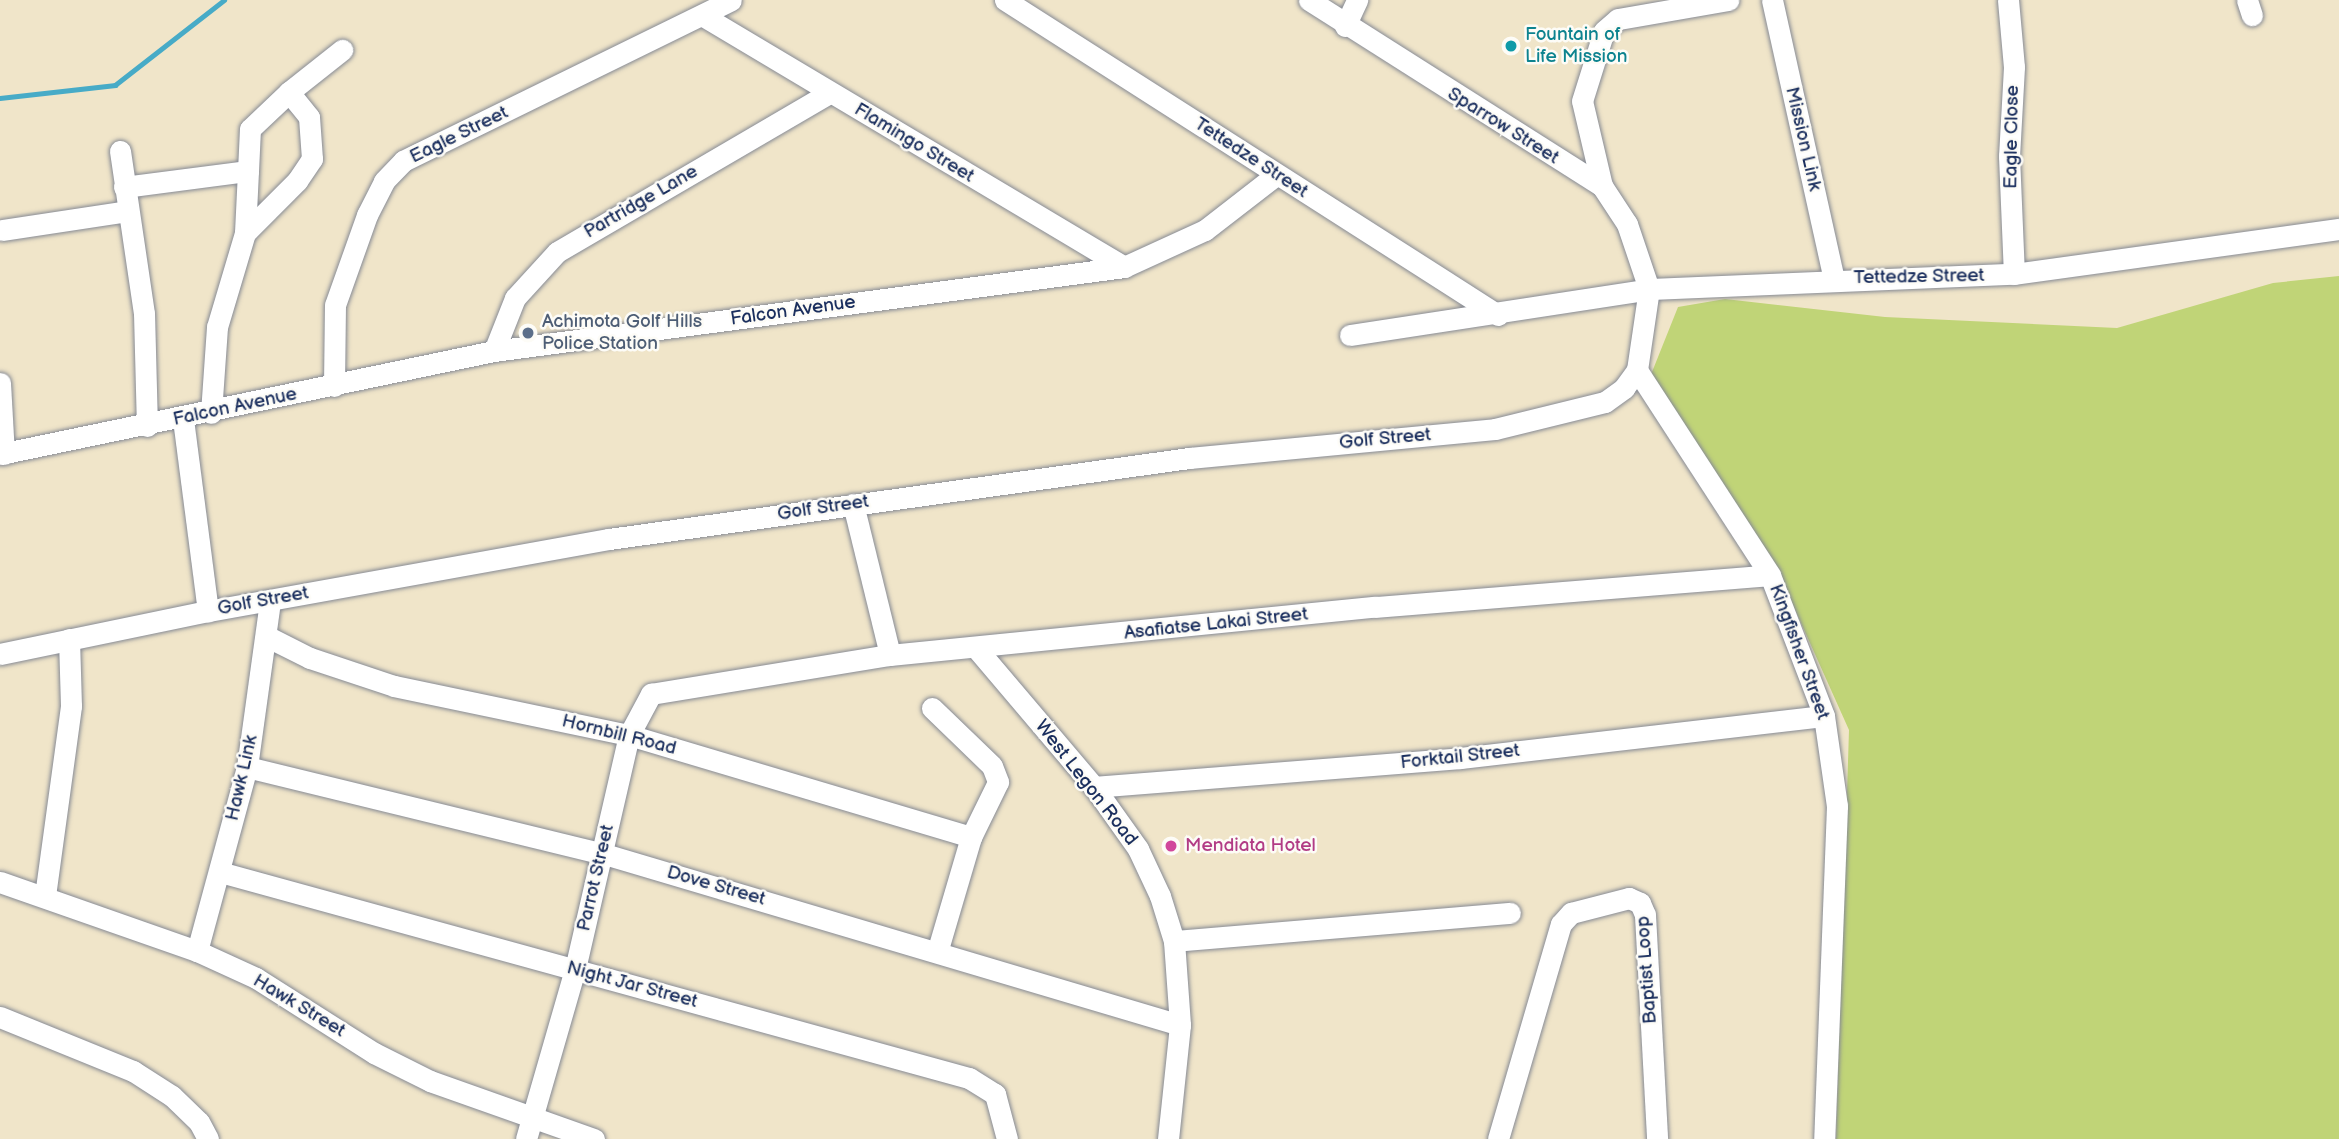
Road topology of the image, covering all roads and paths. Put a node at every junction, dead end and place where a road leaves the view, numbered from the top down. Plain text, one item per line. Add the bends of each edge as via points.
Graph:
1 (731, 0) edge
2 (1005, 0) edge
3 (1309, 0) edge
4 (1357, 0) edge
5 (1728, 0) edge
6 (1772, 0) edge
7 (2008, 0) edge
8 (705, 17) junction
9 (1345, 26) junction
10 (342, 50) dead end
11 (289, 92) junction
12 (829, 93) junction
13 (120, 151) dead end
14 (248, 171) junction
15 (1276, 175) junction
16 (1602, 186) junction
17 (124, 187) junction
18 (127, 211) junction
19 (2339, 229) edge
20 (2, 230) edge
21 (245, 233) junction
22 (1124, 267) junction
23 (2014, 274) junction
24 (1835, 279) junction
25 (1648, 289) junction
26 (1498, 315) junction
27 (1350, 335) dead end
28 (494, 351) junction
29 (1637, 370) junction
30 (0, 383) edge
31 (334, 386) junction
32 (211, 413) junction
33 (183, 419) junction
34 (147, 426) junction
35 (2, 454) edge
36 (853, 504) junction
37 (1770, 575) junction
38 (271, 601) junction
39 (208, 611) junction
40 (268, 637) junction
41 (69, 639) junction
42 (977, 649) junction
43 (0, 654) edge
44 (890, 655) junction
45 (664, 691) joint
46 (932, 708) dead end
47 (1824, 716) junction
48 (629, 734) junction
49 (247, 767) junction
50 (1094, 787) junction
51 (971, 838) junction
52 (601, 853) junction
53 (220, 872) junction
54 (0, 882) edge
55 (45, 896) junction
56 (1510, 914) dead end
57 (1174, 941) junction
58 (937, 949) junction
59 (197, 951) junction
60 (575, 969) junction
61 (0, 1017) edge
62 (1180, 1025) junction
63 (532, 1118) junction
64 (208, 1139) edge
65 (526, 1139) edge
66 (594, 1139) edge
67 (1007, 1139) edge
68 (1168, 1139) edge
69 (1498, 1139) edge
70 (1657, 1139) edge
71 (1824, 1139) edge

1 - 8 street, Eagle Street
2 - 15 street, Tettedze Street
3 - 9 street, Sparrow Street
4 - 9 street
5 - 16 street via 1618,19 1604,32 1582,101
6 - 24 street, Mission Link
7 - 23 street, Eagle Close via 2014,67 2009,156
8 - 12 street, Flamingo Street
8 - 31 street, Eagle Street via 403,160 384,181 367,215 335,305
9 - 16 street, Sparrow Street
10 - 11 street
11 - 14 street via 250,129
11 - 21 street via 309,117 312,159 298,181
12 - 22 street, Flamingo Street
12 - 28 street, Partridge Lane via 557,252 515,298
13 - 17 street
14 - 17 street
14 - 21 street
15 - 22 street, Falcon Avenue via 1205,230
15 - 26 street, Tettedze Street
16 - 25 street, Sparrow Street via 1628,224
17 - 18 street
18 - 20 street
18 - 34 street via 144,313
19 - 23 street, Tettedze Street
21 - 32 street via 217,327
22 - 28 street, Falcon Avenue
23 - 24 street, Tettedze Street
24 - 25 street, Tettedze Street
25 - 26 street, Tettedze Street
25 - 29 street
26 - 27 street, Tettedze Street
28 - 31 street, Falcon Avenue
29 - 36 street, Golf Street via 1605,402 1495,429 1189,458
29 - 37 street, Kingfisher Street
30 - 35 street
31 - 32 street, Falcon Avenue
32 - 33 street, Falcon Avenue
33 - 34 street, Falcon Avenue
33 - 39 street
34 - 35 street, Falcon Avenue
36 - 38 street, Golf Street via 609,539
36 - 44 street
37 - 42 street, Asafiatse Lakai Street via 1375,607
37 - 47 street, Kingfisher Street
38 - 39 street, Golf Street
38 - 40 street, Hawk Link
39 - 41 street, Golf Street
40 - 48 street, Hornbill Road via 310,658 394,686
40 - 49 street, Hawk Link
41 - 43 street, Golf Street
41 - 55 street via 71,706
42 - 44 street, Asafiatse Lakai Street
42 - 50 street, West Legon Road
44 - 45 street, Asafiatse Lakai Street
45 - 48 street, Parrot Street via 644,701
46 - 51 street via 998,773
47 - 50 street, Forktail Street via 1460,758
47 - 71 street, Kingfisher Street via 1837,806
48 - 51 street, Hornbill Road
48 - 52 street, Parrot Street
49 - 52 street, Dove Street
49 - 53 street, Hawk Link
50 - 57 street, West Legon Road via 1138,849
51 - 58 street
52 - 58 street, Dove Street
52 - 60 street, Parrot Street
53 - 59 street, Hawk Link
53 - 60 street, Night Jar Street
54 - 55 street, Hawk Street
55 - 59 street, Hawk Street
56 - 57 street
57 - 62 street, West Legon Road
58 - 62 street, Dove Street
59 - 63 street, Hawk Street via 256,978 374,1053 430,1081
60 - 63 street, Parrot Street
60 - 67 street, Night Jar Street via 969,1079 995,1094
61 - 64 street via 133,1071 172,1096 199,1122
62 - 68 street, West Legon Road
63 - 65 street, Parrot Street
63 - 66 street, Hawk Street
69 - 70 street, Baptist Loop via 1561,924 1571,913 1629,898 1640,903 1645,915

